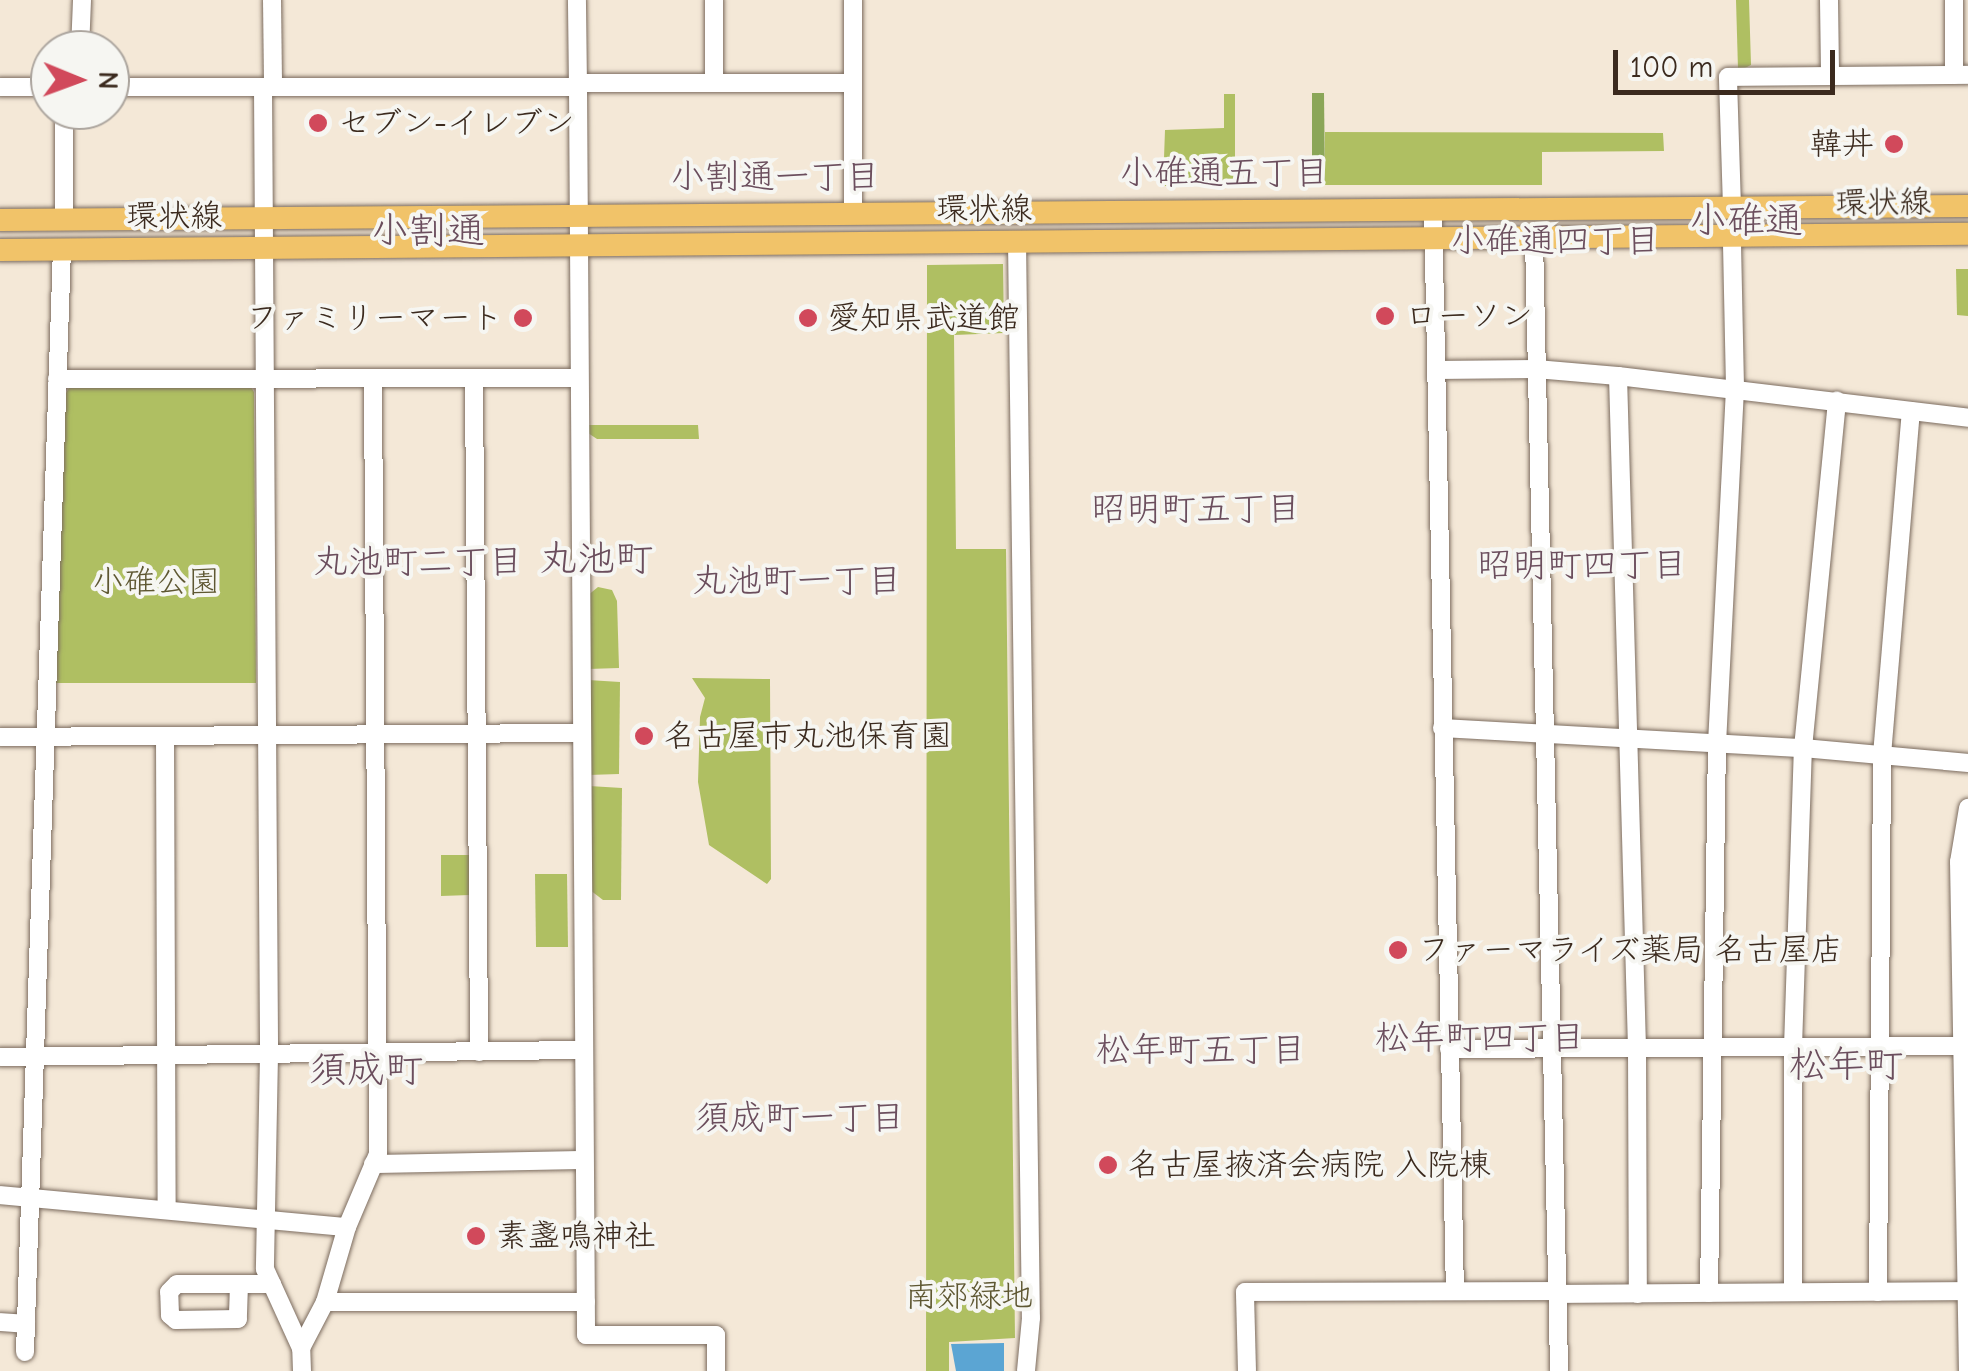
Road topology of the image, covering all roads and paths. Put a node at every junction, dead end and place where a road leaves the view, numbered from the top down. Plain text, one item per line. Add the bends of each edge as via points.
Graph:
1 (82, 0) edge
2 (272, 0) edge
3 (577, 0) edge
4 (714, 0) edge
5 (853, 0) edge
6 (1829, 0) edge
7 (1954, 0) edge
8 (81, 30) edge
9 (1961, 75) edge
10 (1830, 76) junction
11 (714, 83) junction
12 (853, 83) junction
13 (578, 85) junction
14 (0, 87) edge
15 (30, 87) edge
16 (130, 87) edge
17 (268, 87) junction
18 (64, 130) edge
19 (1968, 206) edge
20 (1433, 208) junction
21 (1732, 208) junction
22 (853, 214) junction
23 (579, 217) junction
24 (264, 218) junction
25 (64, 219) junction
26 (0, 220) edge
27 (1968, 234) edge
28 (1732, 238) junction
29 (1433, 240) junction
30 (1534, 240) junction
31 (1016, 241) junction
32 (576, 245) junction
33 (262, 248) junction
34 (62, 249) junction
35 (0, 250) edge
36 (1536, 368) junction
37 (1436, 370) junction
38 (1618, 376) junction
39 (263, 378) junction
40 (373, 378) junction
41 (474, 378) junction
42 (577, 378) junction
43 (58, 379) junction
44 (1735, 387) junction
45 (1837, 400) junction
46 (1911, 410) junction
47 (1968, 418) edge
48 (1442, 728) junction
49 (478, 733) junction
50 (580, 733) junction
51 (376, 734) junction
52 (1545, 734) junction
53 (267, 735) junction
54 (0, 736) edge
55 (44, 736) junction
56 (165, 736) junction
57 (1630, 739) junction
58 (1717, 744) junction
59 (1803, 748) junction
60 (1882, 755) junction
61 (1968, 763) edge
62 (1968, 808) edge
63 (1878, 1046) junction
64 (1965, 1046) edge
65 (1710, 1047) junction
66 (1793, 1047) junction
67 (1552, 1048) junction
68 (1637, 1048) junction
69 (1449, 1049) junction
70 (583, 1050) junction
71 (479, 1052) junction
72 (380, 1053) junction
73 (269, 1055) junction
74 (0, 1057) edge
75 (34, 1057) junction
76 (167, 1057) junction
77 (584, 1160) junction
78 (374, 1164) junction
79 (0, 1195) edge
80 (30, 1197) junction
81 (167, 1210) junction
82 (266, 1218) junction
83 (347, 1227) junction
84 (272, 1284) junction
85 (240, 1285) dead end
86 (1455, 1291) junction
87 (1968, 1291) edge
88 (1793, 1292) junction
89 (1878, 1292) junction
90 (1558, 1293) junction
91 (1709, 1293) junction
92 (1638, 1294) junction
93 (325, 1302) junction
94 (586, 1302) junction
95 (0, 1322) edge
96 (26, 1324) junction
97 (302, 1348) junction
98 (25, 1352) dead end
99 (302, 1371) edge
100 (716, 1371) edge
101 (1026, 1371) edge
102 (1247, 1371) edge
103 (1559, 1371) edge
104 (1968, 1371) edge

1 - 8 street
2 - 17 street
3 - 13 street
4 - 11 street
5 - 12 street
6 - 10 street
7 - 9 street
9 - 10 street
10 - 21 street via 1728,78
11 - 12 street
11 - 13 street
12 - 22 street
13 - 17 street
13 - 23 street
14 - 15 street
16 - 17 street
17 - 24 street
18 - 25 street
19 - 21 main road, 環状線
20 - 21 main road, 環状線
20 - 22 main road, 環状線
20 - 29 street
22 - 23 main road, 環状線
23 - 24 main road, 環状線
23 - 32 street
24 - 25 main road, 環状線
24 - 33 street
25 - 26 main road, 環状線
27 - 28 main road, 環状線
28 - 30 main road, 環状線
28 - 44 street
29 - 30 main road, 環状線
29 - 31 main road, 環状線
29 - 37 street
30 - 36 street
31 - 32 main road, 環状線
31 - 101 street via 1031,1318
32 - 33 main road, 環状線
32 - 42 street
33 - 34 main road, 環状線
33 - 39 street
34 - 35 main road, 環状線
34 - 43 street
36 - 37 street
36 - 38 street
36 - 52 street
37 - 48 street
38 - 44 street
38 - 57 street
39 - 40 street
39 - 43 street
39 - 53 street
40 - 41 street
40 - 51 street
41 - 42 street
41 - 49 street
42 - 50 street
43 - 55 street
44 - 45 street
44 - 58 street
45 - 46 street
45 - 59 street
46 - 47 street
46 - 60 street
48 - 52 street
48 - 69 street
49 - 50 street
49 - 51 street
49 - 71 street
50 - 70 street
51 - 53 street
51 - 72 street
52 - 57 street
52 - 67 street
53 - 56 street
53 - 73 street
54 - 55 street
55 - 56 street
55 - 75 street
56 - 76 street
57 - 58 street
57 - 68 street
58 - 59 street
58 - 65 street
59 - 60 street
59 - 66 street
60 - 61 street
60 - 63 street
62 - 64 street via 1959,862
63 - 64 street
63 - 66 street
63 - 89 street
64 - 87 street
65 - 66 street
65 - 68 street
65 - 91 street
66 - 88 street
67 - 68 street
67 - 69 street
67 - 90 street
68 - 92 street
69 - 86 street
70 - 71 street
70 - 77 street
71 - 72 street
72 - 73 street
72 - 78 street
73 - 76 street
73 - 82 street
74 - 75 street
75 - 76 street
75 - 80 street
76 - 81 street
77 - 78 street
77 - 94 street
78 - 83 street
79 - 80 street
80 - 81 street
80 - 96 street
81 - 82 street
82 - 83 street
82 - 84 street via 265,1269
83 - 93 street
84 - 85 street
84 - 97 street
86 - 90 street
86 - 102 street via 1245,1292
87 - 89 street
87 - 104 street
88 - 89 street
88 - 91 street
90 - 92 street
90 - 103 street
91 - 92 street
93 - 94 street
93 - 97 street
94 - 100 street via 586,1335 716,1335
95 - 96 street
96 - 98 street
97 - 99 street

